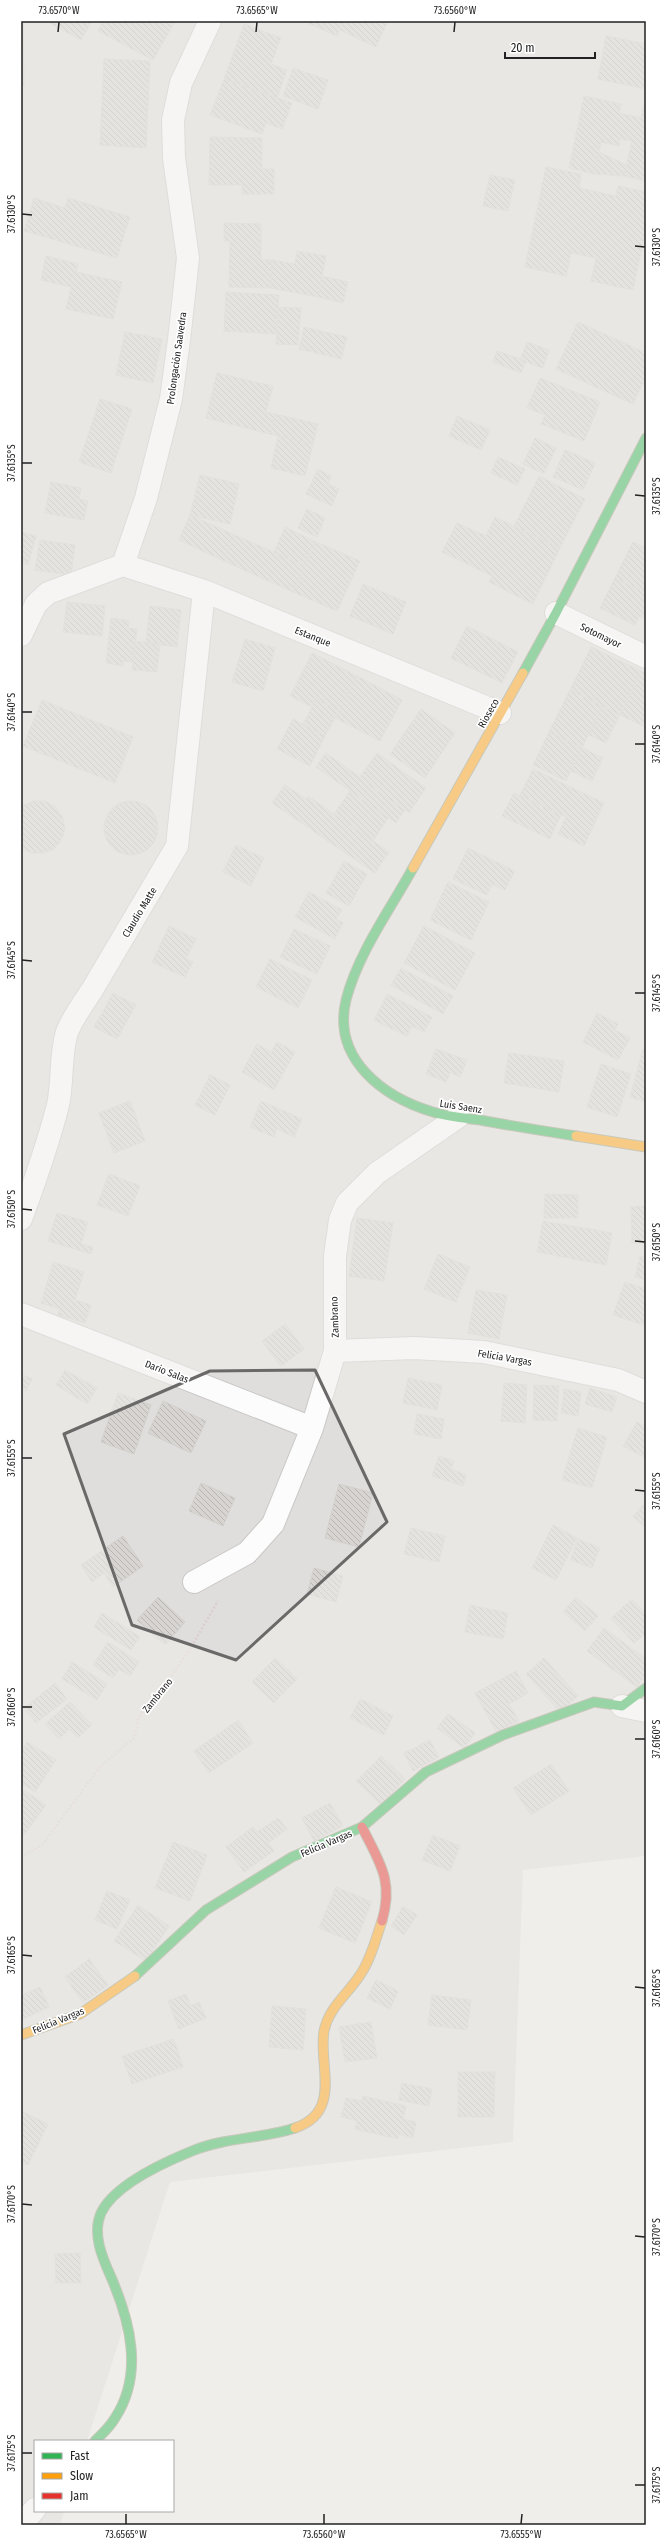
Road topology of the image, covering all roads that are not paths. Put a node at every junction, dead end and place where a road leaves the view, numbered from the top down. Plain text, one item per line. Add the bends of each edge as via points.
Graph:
1 (210, 21) edge
2 (646, 438) edge
3 (123, 565) junction
4 (204, 591) junction
5 (556, 613) junction
6 (21, 635) edge
7 (646, 657) edge
8 (500, 713) junction
9 (347, 998) joint
10 (458, 1117) junction
11 (646, 1147) edge
12 (21, 1219) edge
13 (21, 1314) edge
14 (335, 1351) junction
15 (646, 1392) edge
16 (312, 1428) junction
17 (194, 1582) dead end
18 (646, 1688) edge
19 (622, 1706) junction
20 (646, 1711) edge
21 (362, 1827) junction
22 (21, 2035) edge
23 (96, 2440) edge
24 (34, 2510) edge
25 (21, 2525) edge

1 - 3 street, Prolongación Saavedra via 181,83 172,120 174,158 188,258 171,399 146,498
2 - 5 street, Rioseco
3 - 4 street, Estanque
3 - 6 street via 48,593 36,604
4 - 8 street, Estanque
4 - 12 street, Claudio Matte via 177,846 77,1012 67,1033 60,1095 46,1150
5 - 7 street, Sotomayor
5 - 8 street, Rioseco
8 - 9 street, Rioseco via 359,965
9 - 10 street, Luis Saenz via 344,1015 346,1038 358,1067 369,1080 410,1105
10 - 11 street, Luis Saenz
10 - 14 street, Zambrano via 377,1173 347,1203 340,1220 335,1256
13 - 16 street, Dario Salas
14 - 15 street, Felicia Vargas via 414,1348 484,1352 618,1380
14 - 16 street, Zambrano
16 - 17 street, Zambrano via 273,1524 247,1553
18 - 19 street
19 - 20 street
19 - 21 street, Felicia Vargas via 594,1702 503,1735 426,1772
21 - 22 street, Felicia Vargas via 292,1857 206,1910 134,1977 80,2014
21 - 23 street via 387,1886 387,1903 362,1973 342,1996 326,2024 328,2078 326,2093 317,2113 309,2122 281,2131 195,2148 128,2185 108,2202 101,2214 98,2241 102,2260 117,2290 131,2339 132,2361 115,2419
24 - 25 street

